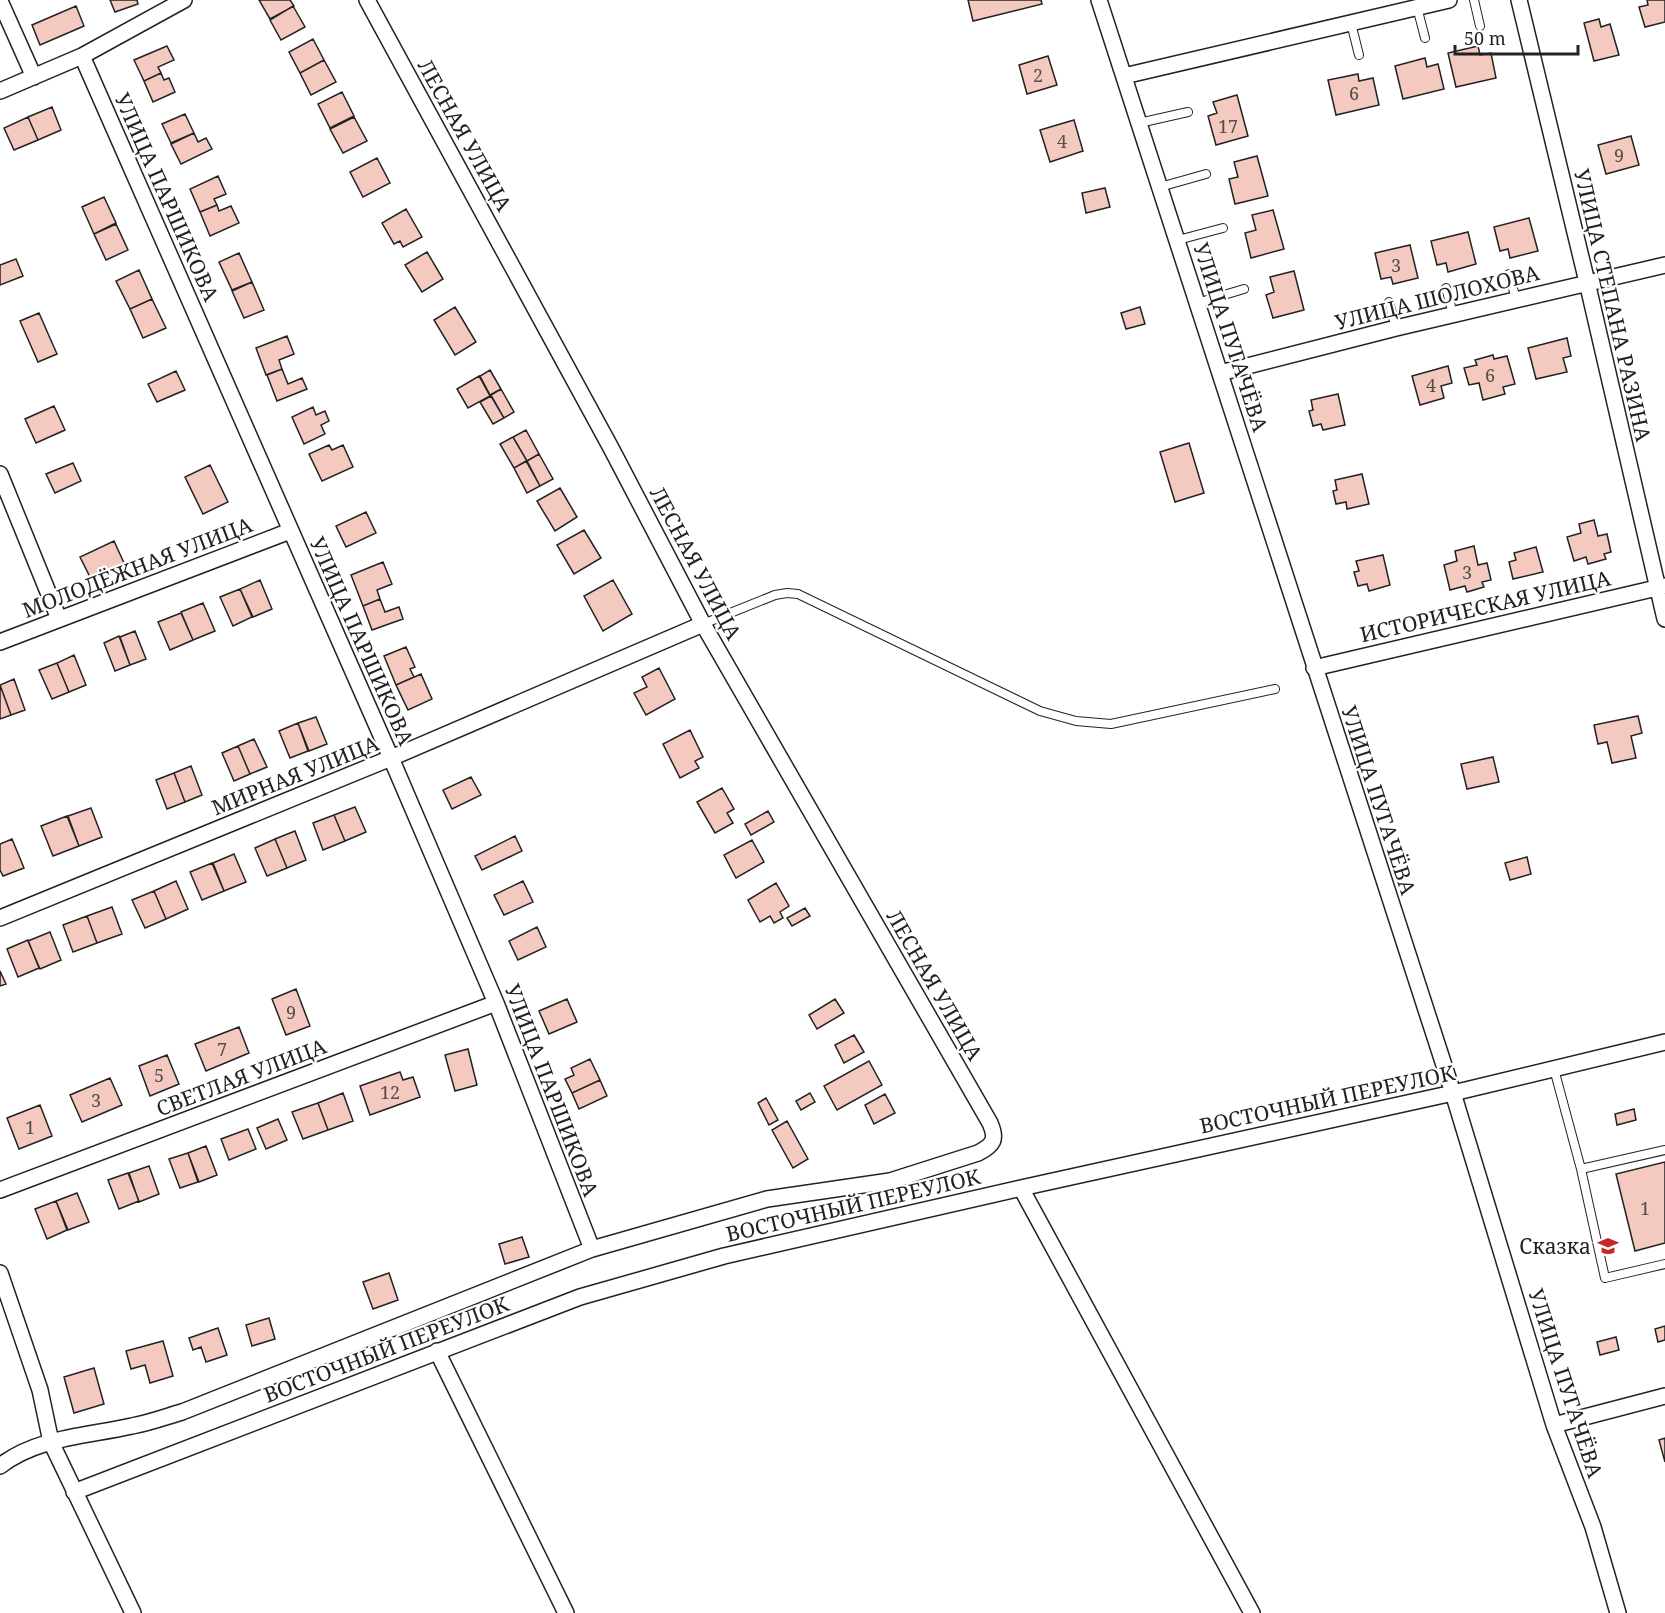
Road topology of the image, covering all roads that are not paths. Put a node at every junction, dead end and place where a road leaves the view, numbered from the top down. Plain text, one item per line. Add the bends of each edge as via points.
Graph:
1 (184, 0) edge
2 (367, 0) edge
3 (1099, 0) edge
4 (1449, 0) edge
5 (1474, 0) edge
6 (1519, 0) edge
7 (0, 1) edge
8 (1417, 7) junction
9 (1351, 23) junction
10 (1480, 26) dead end
11 (1425, 38) dead end
12 (1359, 55) dead end
13 (82, 56) junction
14 (1124, 76) junction
15 (34, 77) junction
16 (0, 91) edge
17 (1188, 112) dead end
18 (1139, 123) junction
19 (1206, 174) dead end
20 (1160, 186) junction
21 (1223, 228) dead end
22 (1178, 240) junction
23 (1665, 266) edge
24 (1509, 274) dead end
25 (1587, 282) junction
26 (1446, 288) dead end
27 (1244, 289) dead end
28 (1516, 299) junction
29 (1389, 302) dead end
30 (1197, 303) junction
31 (1453, 314) junction
32 (1396, 328) junction
33 (1220, 373) junction
34 (0, 474) edge
35 (290, 531) junction
36 (1661, 587) edge
37 (59, 619) junction
38 (1665, 619) edge
39 (703, 624) junction
40 (0, 642) edge
41 (1314, 668) junction
42 (1275, 689) dead end
43 (391, 758) junction
44 (0, 918) edge
45 (496, 1003) junction
46 (1665, 1042) edge
47 (1554, 1069) junction
48 (1453, 1093) junction
49 (994, 1141) joint
50 (1665, 1149) edge
51 (1581, 1169) junction
52 (1021, 1188) junction
53 (0, 1190) edge
54 (592, 1249) junction
55 (1665, 1264) edge
56 (0, 1273) edge
57 (437, 1351) junction
58 (1665, 1396) edge
59 (1554, 1425) junction
60 (51, 1442) junction
61 (0, 1466) edge
62 (74, 1492) junction
63 (134, 1613) edge
64 (566, 1613) edge
65 (1252, 1613) edge
66 (1618, 1613) edge

1 - 13 street
2 - 39 street, ЛЕСНАЯ УЛИЦА via 606,437
3 - 14 street, УЛИЦА ПУГАЧЁВА
4 - 8 street
5 - 10 lane
6 - 25 street, УЛИЦА СТЕПАНА РАЗИНА
7 - 15 street
8 - 9 street
8 - 11 lane
9 - 12 lane
9 - 14 street
13 - 15 street
13 - 35 street, УЛИЦА ПАРШИКОВА
14 - 18 street, УЛИЦА ПУГАЧЁВА
15 - 16 street
17 - 18 lane
18 - 20 street, УЛИЦА ПУГАЧЁВА
19 - 20 lane
20 - 22 street, УЛИЦА ПУГАЧЁВА
21 - 22 lane
22 - 30 street, УЛИЦА ПУГАЧЁВА
23 - 25 street, УЛИЦА ШОЛОХОВА
24 - 28 lane
25 - 28 street, УЛИЦА ШОЛОХОВА
25 - 36 street, УЛИЦА СТЕПАНА РАЗИНА
26 - 31 lane
27 - 30 lane
28 - 31 street, УЛИЦА ШОЛОХОВА
29 - 32 lane
30 - 33 street, УЛИЦА ПУГАЧЁВА
31 - 32 street, УЛИЦА ШОЛОХОВА
32 - 33 street, УЛИЦА ШОЛОХОВА
33 - 41 street, УЛИЦА ПУГАЧЁВА
34 - 37 street
35 - 37 street, МОЛОДЁЖНАЯ УЛИЦА
35 - 43 street, УЛИЦА ПАРШИКОВА
36 - 38 street, УЛИЦА СТЕПАНА РАЗИНА
36 - 41 street, ИСТОРИЧЕСКАЯ УЛИЦА
37 - 40 street, МОЛОДЁЖНАЯ УЛИЦА
39 - 42 lane via 775,596 798,594 1040,711 1077,721 1111,723
39 - 43 street, МИРНАЯ УЛИЦА
39 - 49 street, ЛЕСНАЯ УЛИЦА via 990,1123
41 - 48 street, УЛИЦА ПУГАЧЁВА
43 - 44 street, МИРНАЯ УЛИЦА
43 - 45 street, УЛИЦА ПАРШИКОВА
45 - 53 street, СВЕТЛАЯ УЛИЦА
45 - 54 street, УЛИЦА ПАРШИКОВА
46 - 47 street, ВОСТОЧНЫЙ ПЕРЕУЛОК
47 - 48 street, ВОСТОЧНЫЙ ПЕРЕУЛОК
47 - 51 lane
48 - 52 street, ВОСТОЧНЫЙ ПЕРЕУЛОК
48 - 59 street, УЛИЦА ПУГАЧЁВА
49 - 54 street, ВОСТОЧНЫЙ ПЕРЕУЛОК via 978,1153 890,1181 767,1199
50 - 51 lane
51 - 55 lane via 1605,1278
52 - 57 street, ВОСТОЧНЫЙ ПЕРЕУЛОК via 724,1256 580,1297
52 - 65 street
54 - 60 street, ВОСТОЧНЫЙ ПЕРЕУЛОК via 182,1412
56 - 60 street via 39,1390
57 - 62 street, ВОСТОЧНЫЙ ПЕРЕУЛОК
57 - 64 street
58 - 59 street
59 - 66 street, УЛИЦА ПУГАЧЁВА via 1593,1527
60 - 61 street, ВОСТОЧНЫЙ ПЕРЕУЛОК via 20,1451
60 - 62 street
62 - 63 street

